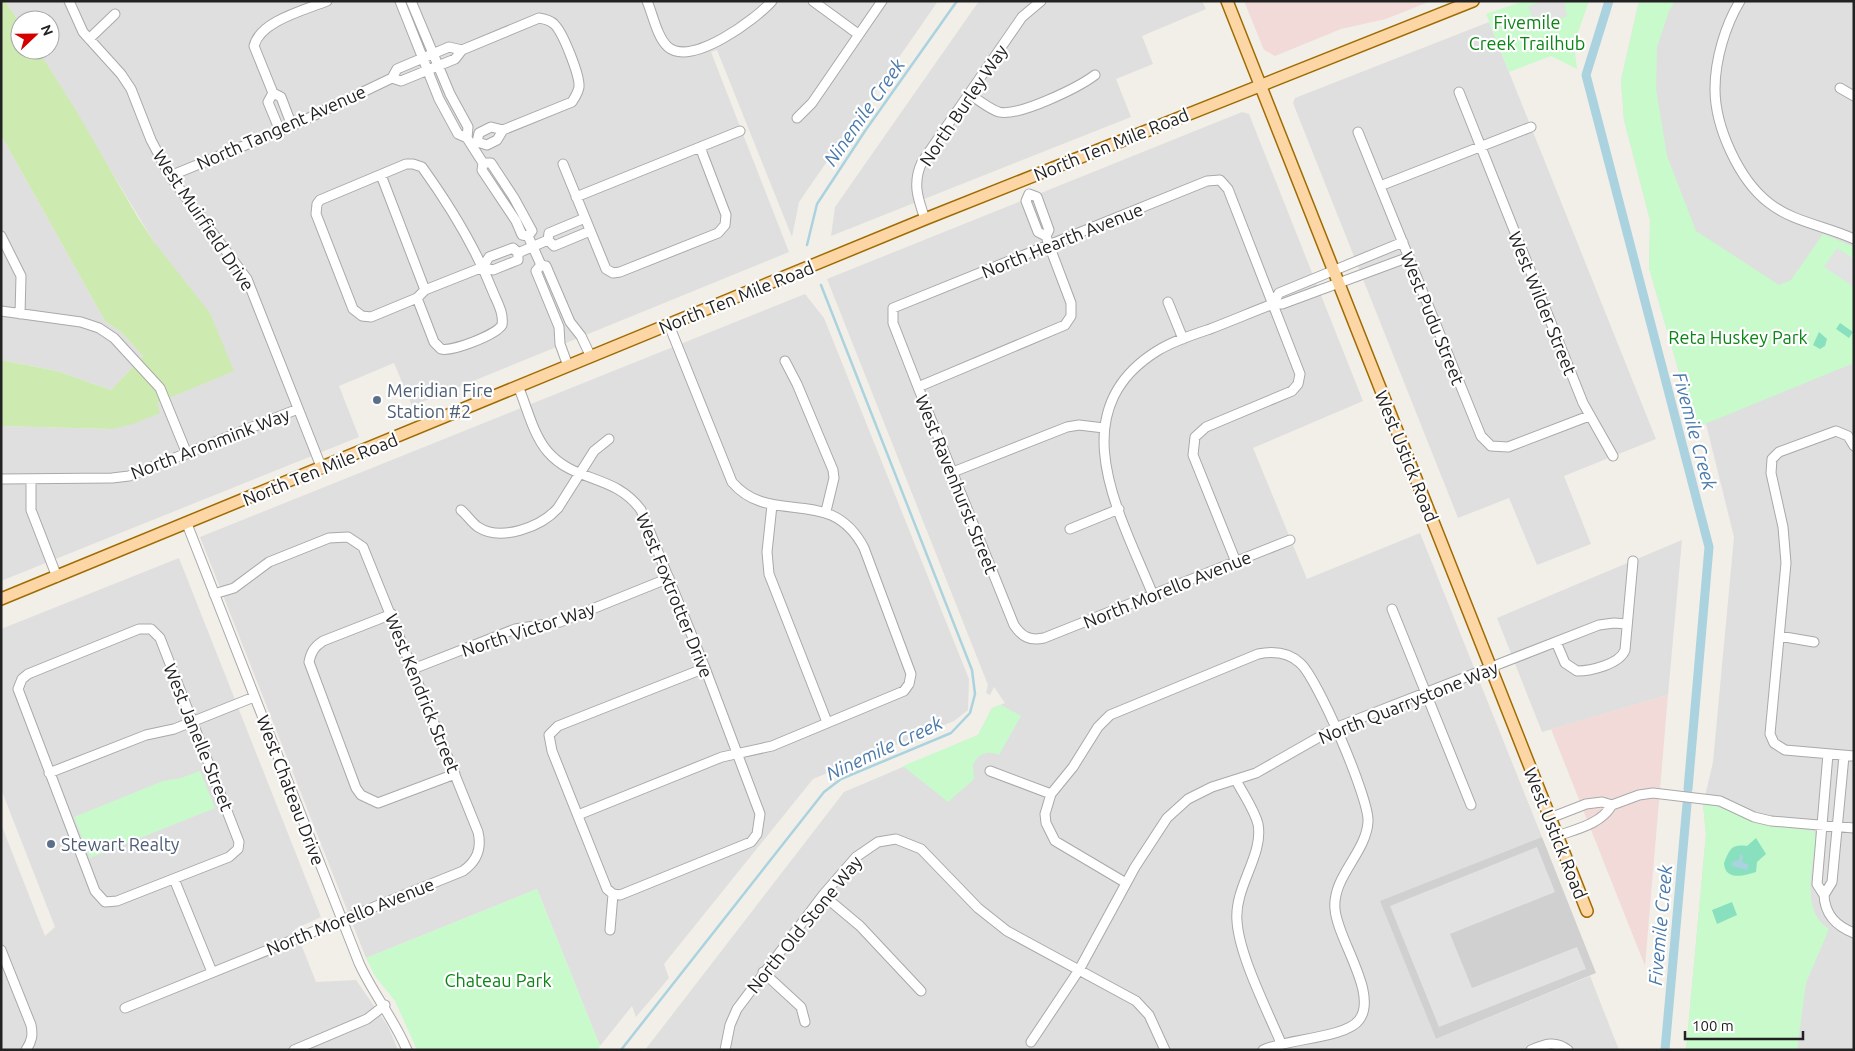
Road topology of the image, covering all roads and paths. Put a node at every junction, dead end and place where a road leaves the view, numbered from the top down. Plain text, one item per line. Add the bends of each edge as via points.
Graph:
1 (69, 1) edge
2 (327, 1) edge
3 (400, 1) edge
4 (411, 1) edge
5 (647, 1) edge
6 (772, 1) edge
7 (813, 1) edge
8 (882, 1) edge
9 (1040, 1) edge
10 (1227, 1) edge
11 (1473, 1) edge
12 (1740, 2) edge
13 (115, 14) dead end
14 (858, 34) junction
15 (89, 39) junction
16 (462, 50) junction
17 (433, 54) junction
18 (422, 58) junction
19 (438, 66) junction
20 (427, 70) junction
21 (1095, 75) dead end
22 (392, 78) junction
23 (1260, 84) junction
24 (1840, 88) dead end
25 (1459, 92) dead end
26 (273, 93) junction
27 (969, 94) junction
28 (1854, 96) edge
29 (796, 118) dead end
30 (292, 126) junction
31 (1531, 127) dead end
32 (504, 130) junction
33 (280, 131) junction
34 (740, 131) dead end
35 (1358, 132) dead end
36 (472, 142) junction
37 (1481, 146) junction
38 (700, 147) junction
39 (562, 164) dead end
40 (380, 175) junction
41 (170, 176) junction
42 (1022, 180) junction
43 (1380, 186) junction
44 (576, 197) junction
45 (585, 218) junction
46 (925, 219) junction
47 (590, 231) junction
48 (1, 236) edge
49 (1854, 239) edge
50 (548, 240) junction
51 (1048, 240) junction
52 (1403, 242) junction
53 (533, 247) junction
54 (518, 253) junction
55 (1409, 258) junction
56 (541, 265) junction
57 (483, 267) junction
58 (1333, 270) junction
59 (1338, 284) junction
60 (425, 290) junction
61 (417, 298) junction
62 (1168, 302) dead end
63 (1273, 304) junction
64 (893, 308) joint
65 (1, 311) edge
66 (20, 314) junction
67 (669, 325) junction
68 (1183, 339) junction
69 (590, 357) junction
70 (785, 361) dead end
71 (568, 366) junction
72 (518, 386) junction
73 (918, 387) junction
74 (298, 409) junction
75 (1589, 416) junction
76 (1104, 428) junction
77 (609, 439) dead end
78 (1854, 446) edge
79 (187, 454) junction
80 (1613, 456) dead end
81 (322, 469) junction
82 (952, 472) junction
83 (580, 473) junction
84 (1, 479) edge
85 (31, 479) junction
86 (772, 505) junction
87 (461, 510) dead end
88 (1118, 510) junction
89 (826, 511) junction
90 (187, 524) junction
91 (1070, 528) dead end
92 (1290, 540) dead end
93 (1633, 561) dead end
94 (1236, 562) junction
95 (57, 576) junction
96 (670, 578) junction
97 (214, 594) junction
98 (1153, 596) junction
99 (1, 599) edge
100 (1392, 609) dead end
101 (392, 614) junction
102 (1627, 624) junction
103 (1779, 636) junction
104 (1044, 638) joint
105 (1556, 642) junction
106 (1814, 642) dead end
107 (413, 668) junction
108 (705, 668) junction
109 (1491, 668) junction
110 (1426, 694) junction
111 (254, 697) junction
112 (193, 722) junction
113 (827, 722) junction
114 (1335, 728) junction
115 (737, 752) junction
116 (1828, 754) junction
117 (1844, 756) junction
118 (1854, 756) edge
119 (990, 771) dead end
120 (49, 773) junction
121 (455, 774) junction
122 (1236, 780) junction
123 (1051, 794) junction
124 (1470, 805) dead end
125 (1612, 805) junction
126 (578, 816) junction
127 (1550, 818) junction
128 (1822, 826) junction
129 (1837, 827) junction
130 (1854, 828) edge
131 (1558, 836) junction
132 (479, 850) joint
133 (174, 878) junction
134 (1126, 883) junction
135 (613, 894) junction
136 (823, 895) junction
137 (1824, 895) junction
138 (1587, 912) dead end
139 (341, 919) junction
140 (610, 930) dead end
141 (1854, 933) edge
142 (1, 950) edge
143 (1079, 970) junction
144 (212, 972) junction
145 (763, 972) junction
146 (921, 991) dead end
147 (384, 1005) junction
148 (125, 1008) dead end
149 (805, 1022) dead end
150 (1031, 1042) dead end
151 (1281, 1043) junction
152 (300, 1049) edge
153 (26, 1050) edge
154 (407, 1050) edge
155 (725, 1050) edge
156 (1165, 1050) edge
157 (1263, 1050) edge
158 (1531, 1050) edge
159 (1568, 1050) edge

1 - 15 street, West Muirfield Drive via 78,24
2 - 26 street via 267,26 256,38 254,46
3 - 18 street
4 - 17 street
5 - 6 street via 662,39 674,51 692,51 724,38
7 - 14 street
8 - 14 street
9 - 27 street, North Burley Way via 1022,17
10 - 23 main road, West Ustick Road
11 - 23 main road, North Ten Mile Road
12 - 49 street via 1729,22 1717,66 1715,89 1716,107 1739,170 1752,189 1770,205 1792,217
13 - 15 street
14 - 29 street via 812,103
15 - 41 street, West Muirfield Drive via 126,81
16 - 17 street, North Tangent Avenue via 449,47
16 - 19 street, North Tangent Avenue via 455,59
16 - 32 street, North Tangent Avenue via 540,18 556,25 562,34 578,76 577,94 572,102
17 - 18 street, North Tangent Avenue
17 - 19 street
18 - 20 street
18 - 22 street, North Tangent Avenue via 397,69
19 - 20 street, North Tangent Avenue
19 - 36 street
20 - 22 street, North Tangent Avenue via 401,81
20 - 36 street via 458,134
21 - 27 street via 1080,86 1009,112 991,108
22 - 30 street, North Tangent Avenue
23 - 42 main road, North Ten Mile Road
23 - 58 main road, West Ustick Road
24 - 28 street
25 - 37 street, West Wilder Street
26 - 30 street via 281,97
26 - 33 street via 268,102
27 - 46 street, North Burley Way via 917,173 917,197
30 - 33 street, North Tangent Avenue
31 - 37 street
32 - 36 street via 491,127 479,133
32 - 36 street via 497,140 487,145
33 - 41 street, North Tangent Avenue
34 - 38 street
35 - 43 street, West Pudu Street
36 - 53 street via 483,163 482,170 516,221 522,236 528,236
37 - 43 street
37 - 75 street, West Wilder Street
38 - 44 street
38 - 47 street via 726,215 725,225 718,233 613,273 606,269
39 - 44 street
40 - 57 street via 406,164 422,167 458,220
40 - 60 street
40 - 61 street via 323,198 317,204 316,214 353,309 362,316 371,317
41 - 74 street, West Muirfield Drive via 248,280
42 - 46 main road, North Ten Mile Road
42 - 51 street via 1029,194 1026,201 1038,232
43 - 52 street, West Pudu Street
44 - 45 street
45 - 47 street
45 - 50 street via 549,233
46 - 67 main road, North Ten Mile Road
47 - 50 street via 554,246
48 - 66 street via 21,276
50 - 53 street
51 - 63 street, North Hearth Avenue via 1207,181 1220,180 1228,189
51 - 64 street, North Hearth Avenue
51 - 73 street via 1071,303 1071,316 1065,326
52 - 55 street, West Pudu Street
52 - 58 street
53 - 54 street
53 - 56 street
54 - 57 street via 513,248 489,257
54 - 57 street via 518,260 493,270
55 - 59 street
55 - 75 street, West Pudu Street via 1481,436 1491,446 1508,447
56 - 69 street via 546,266 570,322 581,336
56 - 71 street via 536,270 559,328 560,344
57 - 60 street
57 - 61 street via 502,314 502,325 496,332 451,350 441,349 434,342
58 - 59 main road, West Ustick Road
58 - 63 street via 1279,293
59 - 63 street via 1282,304
59 - 109 main road, West Ustick Road
60 - 61 street
62 - 68 street
63 - 68 street
63 - 94 street via 1300,374 1298,384 1292,391 1206,427 1195,437 1193,455
64 - 73 street, West Ravenhurst Street via 893,322
65 - 66 street
66 - 79 street via 90,325 114,338 160,388
67 - 69 main road, North Ten Mile Road
67 - 86 street via 726,474 745,495
68 - 76 street via 1157,350 1136,368 1115,397
69 - 71 main road, North Ten Mile Road
70 - 89 street via 833,470
71 - 72 main road, North Ten Mile Road
72 - 81 main road, North Ten Mile Road
72 - 83 street, West Foxtrotter Drive via 543,446 562,465
73 - 82 street, West Ravenhurst Street
74 - 79 street, North Aronmink Way
74 - 81 street, West Muirfield Drive
75 - 80 street, West Wilder Street
76 - 82 street via 1067,427
76 - 88 street via 1106,472
77 - 83 street via 594,451
78 - 103 street via 1842,432 1829,432 1779,452 1772,459 1770,474 1785,554
79 - 85 street, North Aronmink Way via 121,478
81 - 90 main road, North Ten Mile Road
82 - 104 street, West Ravenhurst Street via 1018,633 1035,640
83 - 87 street via 558,508 536,526 509,532 489,531 479,528
83 - 96 street, West Foxtrotter Drive via 615,485 636,502 646,518
84 - 85 street, North Aronmink Way
85 - 95 street via 32,510
86 - 89 street
86 - 113 street via 767,552 769,574
88 - 91 street
88 - 98 street
89 - 113 street via 848,526 864,548 911,674 904,691
90 - 95 main road, North Ten Mile Road
90 - 97 street, West Chateau Drive
92 - 94 street, North Morello Avenue
93 - 102 street
94 - 98 street, North Morello Avenue
95 - 99 main road, North Ten Mile Road
96 - 107 street, North Victor Way via 560,622 515,630
96 - 108 street, West Foxtrotter Drive
97 - 101 street, West Kendrick Street via 234,588 269,562 339,536 356,541 368,555
97 - 111 street, West Chateau Drive
98 - 104 street, North Morello Avenue
100 - 110 street
101 - 107 street, West Kendrick Street
101 - 121 street via 323,641 310,653 309,662 356,788 361,796 378,803
102 - 105 street, North Quarrystone Way via 1599,626
102 - 105 street via 1625,650 1621,658 1613,662 1577,671 1565,664
103 - 106 street
103 - 116 street via 1770,734 1774,743 1785,750
105 - 109 street, North Quarrystone Way
107 - 121 street, West Kendrick Street
108 - 115 street, West Foxtrotter Drive
108 - 126 street via 558,726 549,735 552,751
109 - 110 street, North Quarrystone Way
109 - 127 main road, West Ustick Road
110 - 114 street, North Quarrystone Way
110 - 124 street
111 - 112 street
111 - 139 street, West Chateau Drive
112 - 120 street via 146,735
112 - 120 street, West Janelle Street via 160,638 151,629 138,629 28,674 19,684 18,694
112 - 133 street, West Janelle Street via 237,834 238,849 229,857
113 - 115 street via 755,752
114 - 122 street, North Quarrystone Way
114 - 123 street via 1309,673 1300,663 1276,652 1258,654 1110,714
114 - 151 street via 1366,806 1368,822 1364,840 1339,887 1334,908 1363,990 1364,1010 1359,1020 1342,1031
115 - 126 street
115 - 135 street, West Foxtrotter Drive via 760,814 757,834 751,842
116 - 117 street
116 - 128 street
117 - 118 street
117 - 129 street
119 - 123 street
120 - 133 street via 95,891 105,902 118,902
121 - 132 street, West Kendrick Street via 478,832
122 - 134 street, North Quarrystone Way via 1203,790 1180,805 1162,826
122 - 151 street via 1255,816 1259,834 1257,848 1239,894 1238,934
123 - 134 street via 1045,814 1046,824 1055,841
125 - 127 street via 1602,802 1586,804
125 - 128 street via 1653,793 1720,801 1763,819
125 - 131 street via 1607,814 1594,823
126 - 135 street via 607,889
127 - 131 main road, West Ustick Road
128 - 129 street
128 - 137 street via 1817,884
129 - 130 street
129 - 137 street via 1832,882
131 - 138 main road, West Ustick Road
132 - 139 street, North Morello Avenue via 471,866 463,871
133 - 144 street
134 - 143 street, North Quarrystone Way
135 - 140 street
136 - 143 street, North Old Stone Way via 870,845 887,840 905,841 928,854 978,908 1007,931
136 - 145 street, North Old Stone Way
136 - 146 street via 860,926
137 - 141 street via 1827,913 1843,928
139 - 144 street, North Morello Avenue
139 - 147 street, West Chateau Drive via 364,974
142 - 153 street via 31,1025 32,1034
143 - 150 street, North Quarrystone Way
143 - 156 street, North Old Stone Way via 1143,1007
144 - 148 street, North Morello Avenue
145 - 149 street via 800,1007
145 - 155 street, North Old Stone Way via 733,1017
147 - 152 street via 367,1019
147 - 154 street, West Chateau Drive
151 - 157 street
158 - 159 street via 1552,1043

